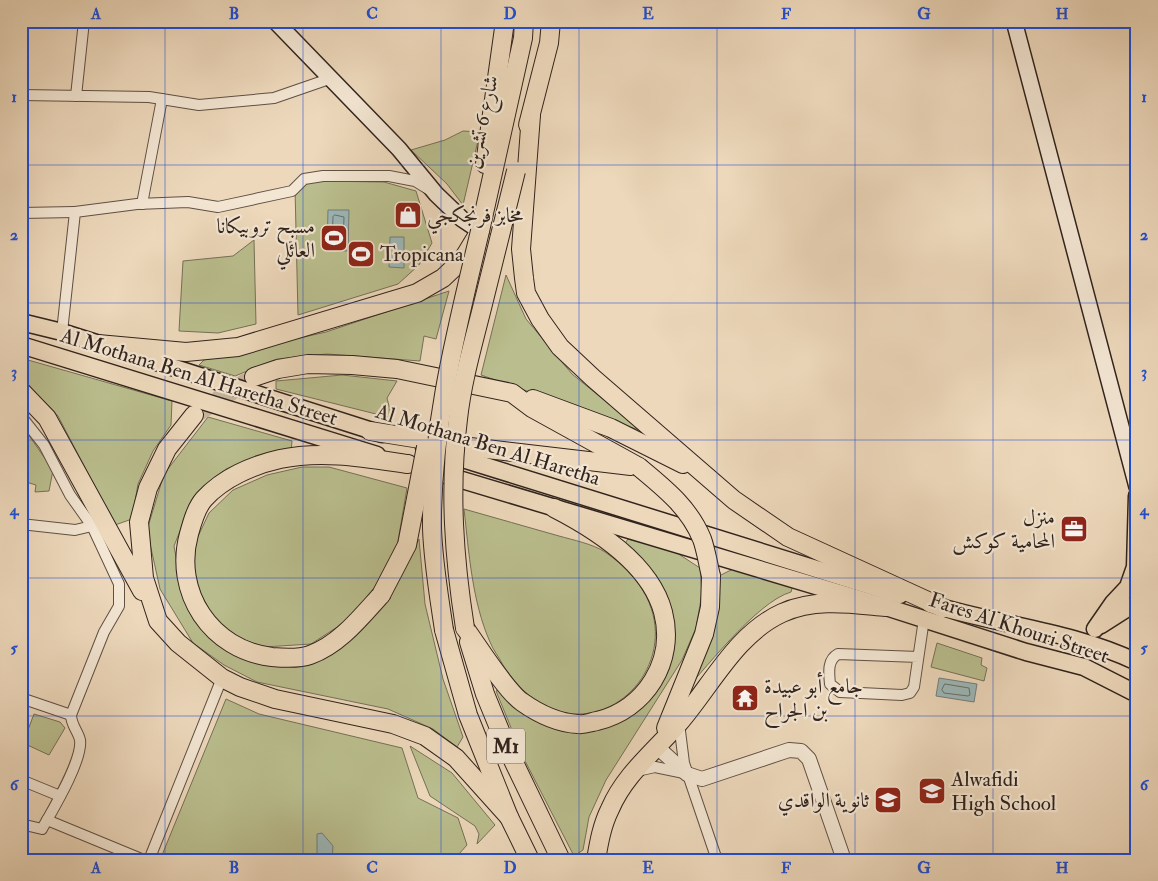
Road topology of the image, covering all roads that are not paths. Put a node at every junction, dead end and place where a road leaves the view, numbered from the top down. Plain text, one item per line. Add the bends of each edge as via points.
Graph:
1 (84, 21) edge
2 (275, 21) edge
3 (505, 21) edge
4 (524, 21) edge
5 (551, 21) edge
6 (1014, 21) edge
7 (329, 79) junction
8 (21, 95) edge
9 (76, 96) junction
10 (162, 99) junction
11 (531, 115) junction
12 (436, 194) junction
13 (142, 204) junction
14 (75, 212) junction
15 (21, 214) edge
16 (482, 224) junction
17 (21, 322) edge
18 (62, 332) junction
19 (457, 333) junction
20 (98, 344) junction
21 (21, 345) edge
22 (254, 377) tunnel mouth
23 (21, 392) edge
24 (512, 392) junction
25 (194, 415) tunnel mouth
26 (21, 416) edge
27 (370, 431) junction
28 (408, 464) junction
29 (639, 467) junction
30 (697, 470) junction
31 (1137, 487) edge
32 (1137, 496) edge
33 (554, 508) junction
34 (21, 524) edge
35 (92, 526) junction
36 (1137, 602) edge
37 (886, 607) junction
38 (943, 608) junction
39 (924, 619) junction
40 (158, 621) junction
41 (465, 628) junction
42 (1095, 629) junction
43 (1073, 639) junction
44 (918, 657) junction
45 (1137, 662) edge
46 (222, 678) junction
47 (1137, 694) edge
48 (21, 698) edge
49 (71, 715) junction
50 (679, 723) junction
51 (656, 746) junction
52 (633, 772) junction
53 (687, 774) junction
54 (21, 780) edge
55 (60, 796) junction
56 (509, 817) junction
57 (47, 820) junction
58 (21, 824) edge
59 (144, 860) edge
60 (149, 860) edge
61 (530, 860) edge
62 (561, 860) edge
63 (596, 860) edge
64 (717, 860) edge
65 (844, 860) edge

1 - 9 street
2 - 7 main road
3 - 16 highway via 483,180
4 - 16 highway, شارع 6 تشرين
5 - 11 highway, شارع 6 تشرين via 549,43
6 - 31 main road
7 - 10 street via 274,98 199,105
7 - 12 main road via 399,149
8 - 9 street
9 - 10 street
10 - 13 street
11 - 30 highway via 521,249 526,293 560,347
11 - 41 highway, شارع 6 تشرين, bridge via 473,341 458,418 453,531
12 - 13 street via 415,181 389,176 323,176 304,179 292,191 218,207 188,202
12 - 16 main road via 462,219
13 - 14 street
14 - 15 street
14 - 18 street
16 - 19 highway, bridge
16 - 20 highway via 463,259 443,278 417,293 238,347 186,352
17 - 18 main road, Al Mothana Ben Al Haretha
18 - 20 main road, Al Mothana Ben Al Haretha
19 - 28 highway, bridge via 432,408 406,545 381,594 350,628 330,645 309,656 263,656 241,649 220,637 204,619 190,596 184,567 186,546 203,501 218,486 257,466 286,458 332,456
19 - 56 highway, M1, bridge via 441,411 433,484 433,539 444,630 468,715
20 - 27 main road, Al Mothana Ben Al Haretha
21 - 28 main road, Al Mothana Ben Al Haretha Street
22 - 24 highway via 278,368 308,364 352,365 397,370
23 - 40 highway via 47,418
24 - 29 highway via 532,408
24 - 30 highway via 611,428
25 - 40 highway via 167,449 148,488 139,522 144,578
26 - 35 street via 44,445 70,495
27 - 29 highway via 470,448
27 - 38 main road, Al Mothana Ben Al Haretha
28 - 33 main road, Al Mothana Ben Al Haretha Street
29 - 51 highway, bridge via 677,499 690,517 702,539 711,576 710,607 704,634 676,707
30 - 38 highway via 788,537
32 - 42 main road via 1135,567 1128,587
33 - 37 main road, Al Mothana Ben Al Haretha Street
33 - 41 highway via 590,526 635,566 650,584 663,612 666,644 658,670 642,698 614,717 580,724 559,721 520,701
34 - 35 street via 74,530
35 - 49 street via 119,584 119,606 104,632
36 - 42 main road
37 - 39 main road, Fares Al Khouri Street
37 - 50 highway via 821,603 780,614 742,644
38 - 43 main road, Fares Al Khouri Street
39 - 44 street
39 - 47 main road, Fares Al Khouri Street via 1026,652 1084,666
40 - 46 highway via 178,643
41 - 62 highway, M1 via 485,694 508,750
42 - 43 main road
43 - 45 main road, Fares Al Khouri Street via 1117,652
44 - 44 street via 838,654 830,665 830,684 840,692 906,695 914,687
46 - 56 highway via 275,699 393,724 424,736 456,758
46 - 60 street
48 - 49 street
49 - 55 street via 71,724 80,741
50 - 51 highway
50 - 53 street
51 - 52 highway
51 - 53 street
52 - 53 street via 655,767
52 - 63 highway via 610,808
53 - 64 street
53 - 65 street via 696,779 707,778 789,750 801,751 809,759
54 - 55 street
55 - 57 street
56 - 61 highway, M1
57 - 58 street via 42,829
57 - 59 street

